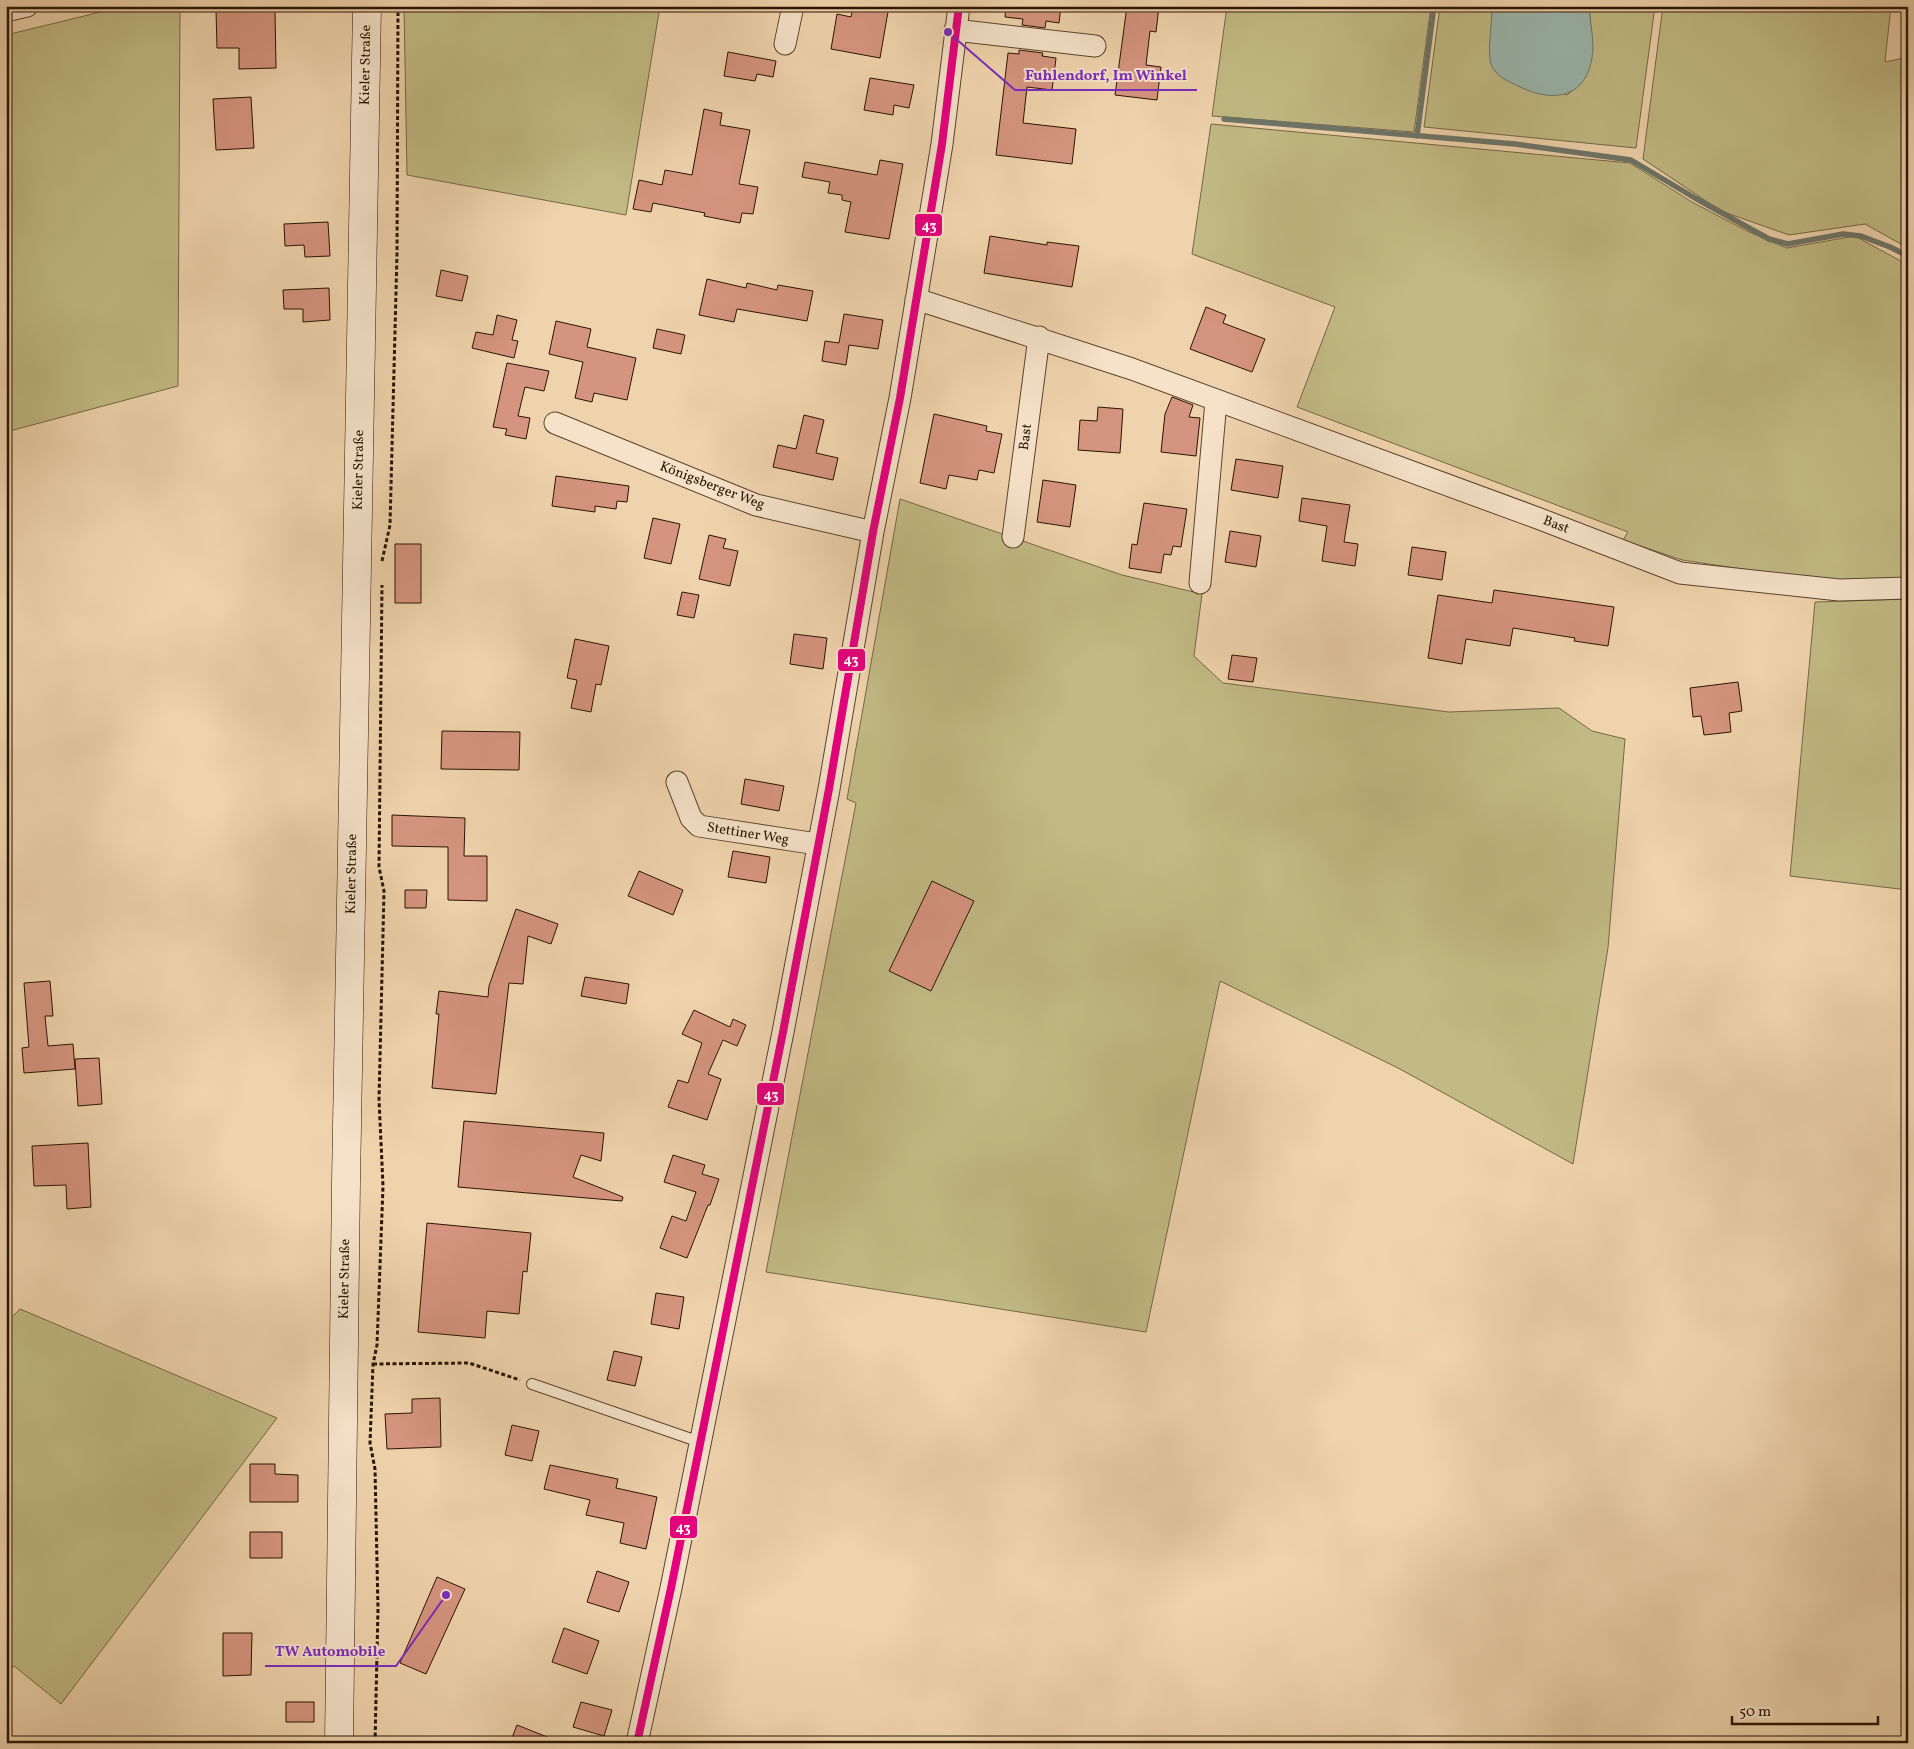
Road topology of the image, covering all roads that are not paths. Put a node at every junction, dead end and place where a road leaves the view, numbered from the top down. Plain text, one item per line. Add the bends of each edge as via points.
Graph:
1 (27, 6) edge
2 (367, 6) edge
3 (793, 6) edge
4 (959, 6) edge
5 (6, 11) edge
6 (955, 30) junction
7 (785, 44) dead end
8 (1095, 46) dead end
9 (916, 299) junction
10 (1039, 338) junction
11 (1216, 401) junction
12 (555, 423) dead end
13 (873, 532) junction
14 (1013, 537) dead end
15 (1200, 583) dead end
16 (1908, 588) edge
17 (676, 782) dead end
18 (817, 844) junction
19 (532, 1384) road end
20 (700, 1442) junction
21 (339, 1743) edge
22 (637, 1743) edge

1 - 5 street
2 - 21 main road, Kieler Straße
3 - 7 street
4 - 6 street
6 - 8 street
6 - 9 street via 942,144
9 - 10 street, Bast
9 - 13 street
10 - 11 street, Bast
10 - 14 street, Bast
11 - 15 street
11 - 16 street, Bast via 1680,573 1839,590
12 - 13 street, Königsberger Weg via 756,505
13 - 18 street
17 - 18 street, Stettiner Weg via 691,818 699,826
18 - 20 street via 783,1032
19 - 20 lane
20 - 22 street

